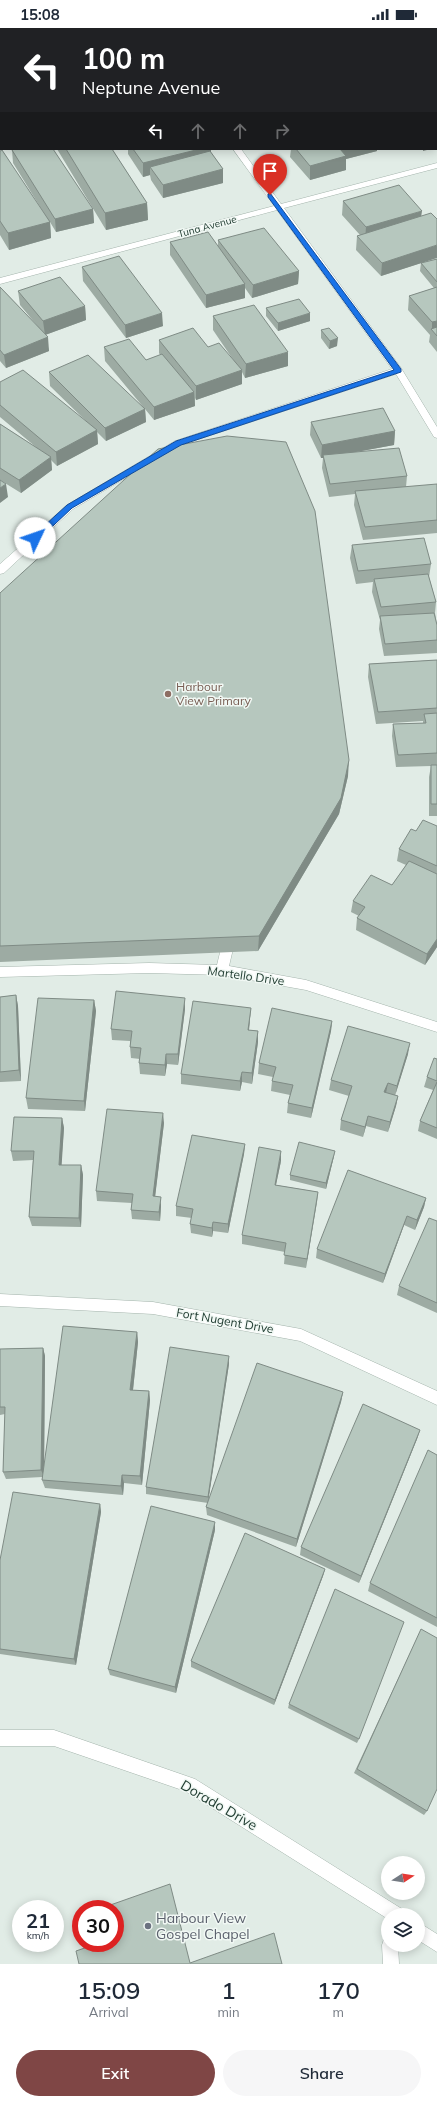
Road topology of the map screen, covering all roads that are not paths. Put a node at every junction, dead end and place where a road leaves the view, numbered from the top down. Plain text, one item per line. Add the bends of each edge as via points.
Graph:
1 (238, 150) edge
2 (437, 165) edge
3 (279, 207) junction
4 (0, 281) edge
5 (398, 370) junction
6 (437, 435) edge
7 (0, 570) edge
8 (233, 926) edge
9 (222, 970) junction
10 (0, 972) edge
11 (437, 1027) edge
12 (0, 1300) edge
13 (437, 1398) edge
14 (0, 1738) edge
15 (383, 1908) edge
16 (425, 1935) edge
17 (437, 1944) edge
18 (390, 1952) edge
19 (391, 1964) edge

1 - 3 street
2 - 3 street, Tuna Avenue
3 - 4 street, Tuna Avenue
3 - 5 street
5 - 6 street
5 - 7 street via 178,443 70,507
8 - 9 street
9 - 10 street, Martello Drive via 149,968
9 - 11 street, Martello Drive via 306,985
12 - 13 street, Fort Nugent Drive via 153,1308 301,1335
14 - 15 street, Dorado Drive via 54,1738 189,1785
16 - 17 street
18 - 19 street

